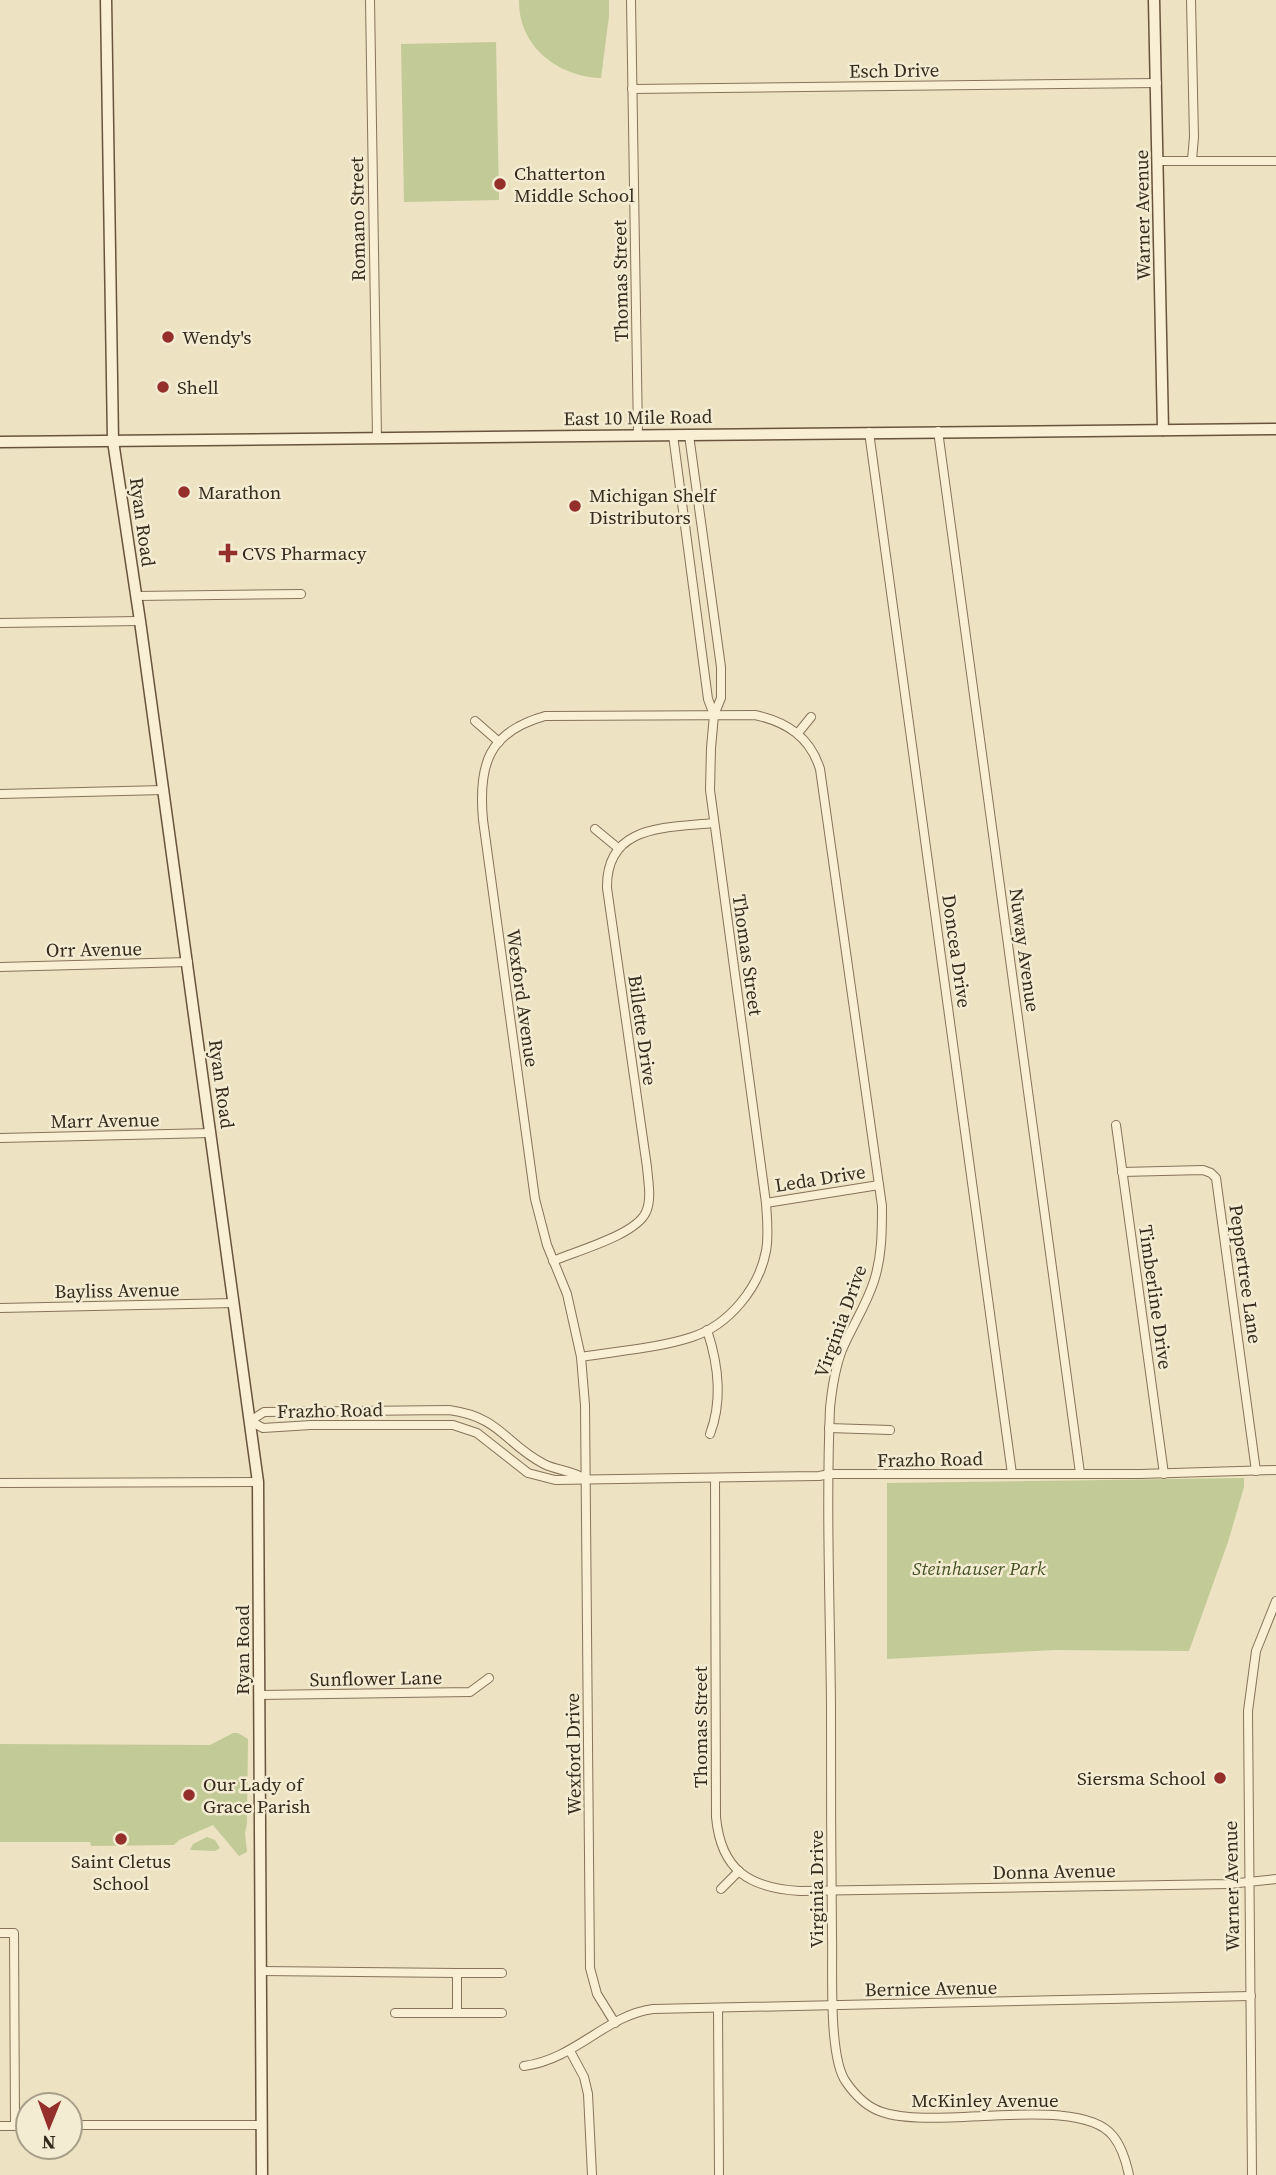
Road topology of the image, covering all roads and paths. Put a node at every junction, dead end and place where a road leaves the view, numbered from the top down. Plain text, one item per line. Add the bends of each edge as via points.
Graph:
1 (106, 0) edge
2 (370, 0) edge
3 (631, 0) edge
4 (1154, 0) edge
5 (1191, 0) edge
6 (1157, 83) junction
7 (632, 89) junction
8 (1192, 160) junction
9 (1158, 161) junction
10 (1276, 161) edge
11 (1276, 429) edge
12 (1163, 430) junction
13 (938, 431) junction
14 (869, 432) junction
15 (638, 435) junction
16 (673, 435) junction
17 (689, 435) junction
18 (376, 438) junction
19 (113, 441) junction
20 (0, 442) edge
21 (704, 542) junction
22 (687, 546) junction
23 (710, 592) junction
24 (694, 593) junction
25 (301, 594) dead end
26 (136, 596) junction
27 (140, 621) junction
28 (0, 623) edge
29 (714, 715) junction
30 (811, 717) dead end
31 (475, 721) dead end
32 (798, 733) junction
33 (499, 742) junction
34 (163, 790) junction
35 (0, 794) edge
36 (714, 823) junction
37 (596, 828) dead end
38 (618, 848) junction
39 (188, 962) junction
40 (0, 967) edge
41 (1116, 1125) dead end
42 (211, 1133) junction
43 (0, 1138) edge
44 (1122, 1172) junction
45 (879, 1185) junction
46 (766, 1203) junction
47 (553, 1261) junction
48 (234, 1303) junction
49 (0, 1308) edge
50 (707, 1330) junction
51 (581, 1357) junction
52 (250, 1421) junction
53 (829, 1429) junction
54 (890, 1430) dead end
55 (710, 1434) dead end
56 (1276, 1470) edge
57 (1256, 1471) junction
58 (1080, 1473) junction
59 (830, 1474) junction
60 (1012, 1474) junction
61 (1164, 1474) junction
62 (715, 1478) junction
63 (585, 1479) junction
64 (258, 1482) junction
65 (0, 1483) edge
66 (1276, 1601) edge
67 (489, 1678) dead end
68 (259, 1695) junction
69 (739, 1871) junction
70 (1276, 1879) edge
71 (1248, 1882) junction
72 (721, 1889) dead end
73 (832, 1891) junction
74 (0, 1933) edge
75 (261, 1971) junction
76 (457, 1973) junction
77 (502, 1973) dead end
78 (1251, 1996) junction
79 (833, 2006) junction
80 (718, 2008) junction
81 (395, 2013) dead end
82 (457, 2013) junction
83 (502, 2013) dead end
84 (615, 2023) junction
85 (570, 2051) junction
86 (524, 2066) dead end
87 (15, 2091) edge
88 (858, 2097) joint
89 (261, 2125) junction
90 (84, 2126) edge
91 (262, 2175) edge
92 (592, 2175) edge
93 (719, 2175) edge
94 (1129, 2175) edge
95 (1252, 2175) edge

1 - 19 main road, Ryan Road
2 - 18 street, Romano Street
3 - 7 street, Thomas Street
4 - 6 main road, Warner Avenue
5 - 8 street
6 - 7 street, Esch Drive
6 - 9 main road, Warner Avenue
7 - 15 street, Thomas Street
8 - 9 street
8 - 10 street
9 - 12 main road, Warner Avenue
11 - 12 main road, East 10 Mile Road
12 - 13 main road, East 10 Mile Road
13 - 14 main road, East 10 Mile Road
13 - 58 street, Nuway Avenue
14 - 17 main road, East 10 Mile Road
14 - 60 street, Doncea Drive
15 - 16 main road, East 10 Mile Road
15 - 18 main road, East 10 Mile Road
16 - 17 main road, East 10 Mile Road
16 - 22 street, Thomas Street
17 - 21 street
18 - 19 main road, East 10 Mile Road
19 - 20 main road, East 10 Mile Road
19 - 26 main road, Ryan Road
21 - 22 street
21 - 23 street
22 - 24 street, Thomas Street
23 - 24 street
23 - 29 street via 721,667 721,698
24 - 29 street, Thomas Street
25 - 26 street
26 - 27 main road, Ryan Road
27 - 28 street
27 - 34 main road, Ryan Road
29 - 32 street via 755,715
29 - 33 street, Wexford Avenue via 545,716 529,721
29 - 36 street, Thomas Street via 710,765
30 - 32 street
31 - 33 street
32 - 45 street, Virginia Drive via 816,755 822,779
33 - 47 street, Wexford Avenue via 488,758 480,793 535,1199
34 - 35 street
34 - 39 main road, Ryan Road
36 - 38 street via 649,831
36 - 46 street, Thomas Street
37 - 38 street
38 - 47 street, Billette Drive via 607,888 649,1204 643,1217 628,1230
39 - 40 street, Orr Avenue
39 - 42 main road, Ryan Road
41 - 44 street, Timberline Drive
42 - 43 street, Marr Avenue
42 - 48 main road, Ryan Road
44 - 57 street, Peppertree Lane via 1203,1170 1216,1178
44 - 61 street, Timberline Drive
45 - 46 street, Leda Drive
45 - 53 street, Virginia Drive via 882,1248 868,1297 835,1372
46 - 50 street, Thomas Street via 766,1250 755,1283 735,1309
47 - 51 street, Wexford Avenue
48 - 49 street, Bayliss Avenue
48 - 52 main road, Ryan Road
50 - 51 street, Thomas Street
50 - 55 street via 717,1375 717,1408
51 - 63 street, Wexford Avenue
52 - 63 street, Frazho Road via 263,1428 453,1425 477,1433 528,1473 555,1480
52 - 63 street, Frazho Road via 264,1412 462,1412 490,1422 542,1463
52 - 64 main road, Ryan Road
53 - 54 street
53 - 59 street, Virginia Drive
56 - 57 street, Frazho Road
57 - 61 street, Frazho Road
58 - 60 street, Frazho Road
58 - 61 street, Frazho Road
59 - 60 street, Frazho Road
59 - 62 street, Frazho Road
59 - 73 street, Virginia Drive
62 - 63 street, Frazho Road
62 - 69 street, Thomas Street via 716,1817 723,1849
63 - 84 street, Wexford Drive via 590,1968 597,1994
64 - 65 street
64 - 68 main road, Ryan Road
66 - 71 street, Warner Avenue via 1256,1651 1250,1681
67 - 68 street, Sunflower Lane via 470,1692
68 - 75 main road, Ryan Road
69 - 72 street
69 - 73 street, Thomas Street via 758,1885 775,1890
70 - 71 street, Donna Avenue
71 - 73 street, Donna Avenue
71 - 78 street, Warner Avenue
73 - 79 street, Virginia Drive
74 - 87 street via 14,1933
75 - 76 street
75 - 89 main road, Ryan Road
76 - 77 street
76 - 82 street
78 - 79 street, Bernice Avenue
78 - 95 street, Warner Avenue
79 - 80 street, Bernice Avenue
79 - 88 street, Virginia Drive via 838,2061
80 - 84 street, Bernice Avenue via 641,2011
80 - 93 street
81 - 82 street
82 - 83 street
84 - 85 street, Bernice Avenue
85 - 86 street
85 - 92 street via 588,2094
88 - 94 street, McKinley Avenue via 884,2113 1069,2116 1100,2124 1112,2134
89 - 90 street
89 - 91 main road, Ryan Road

